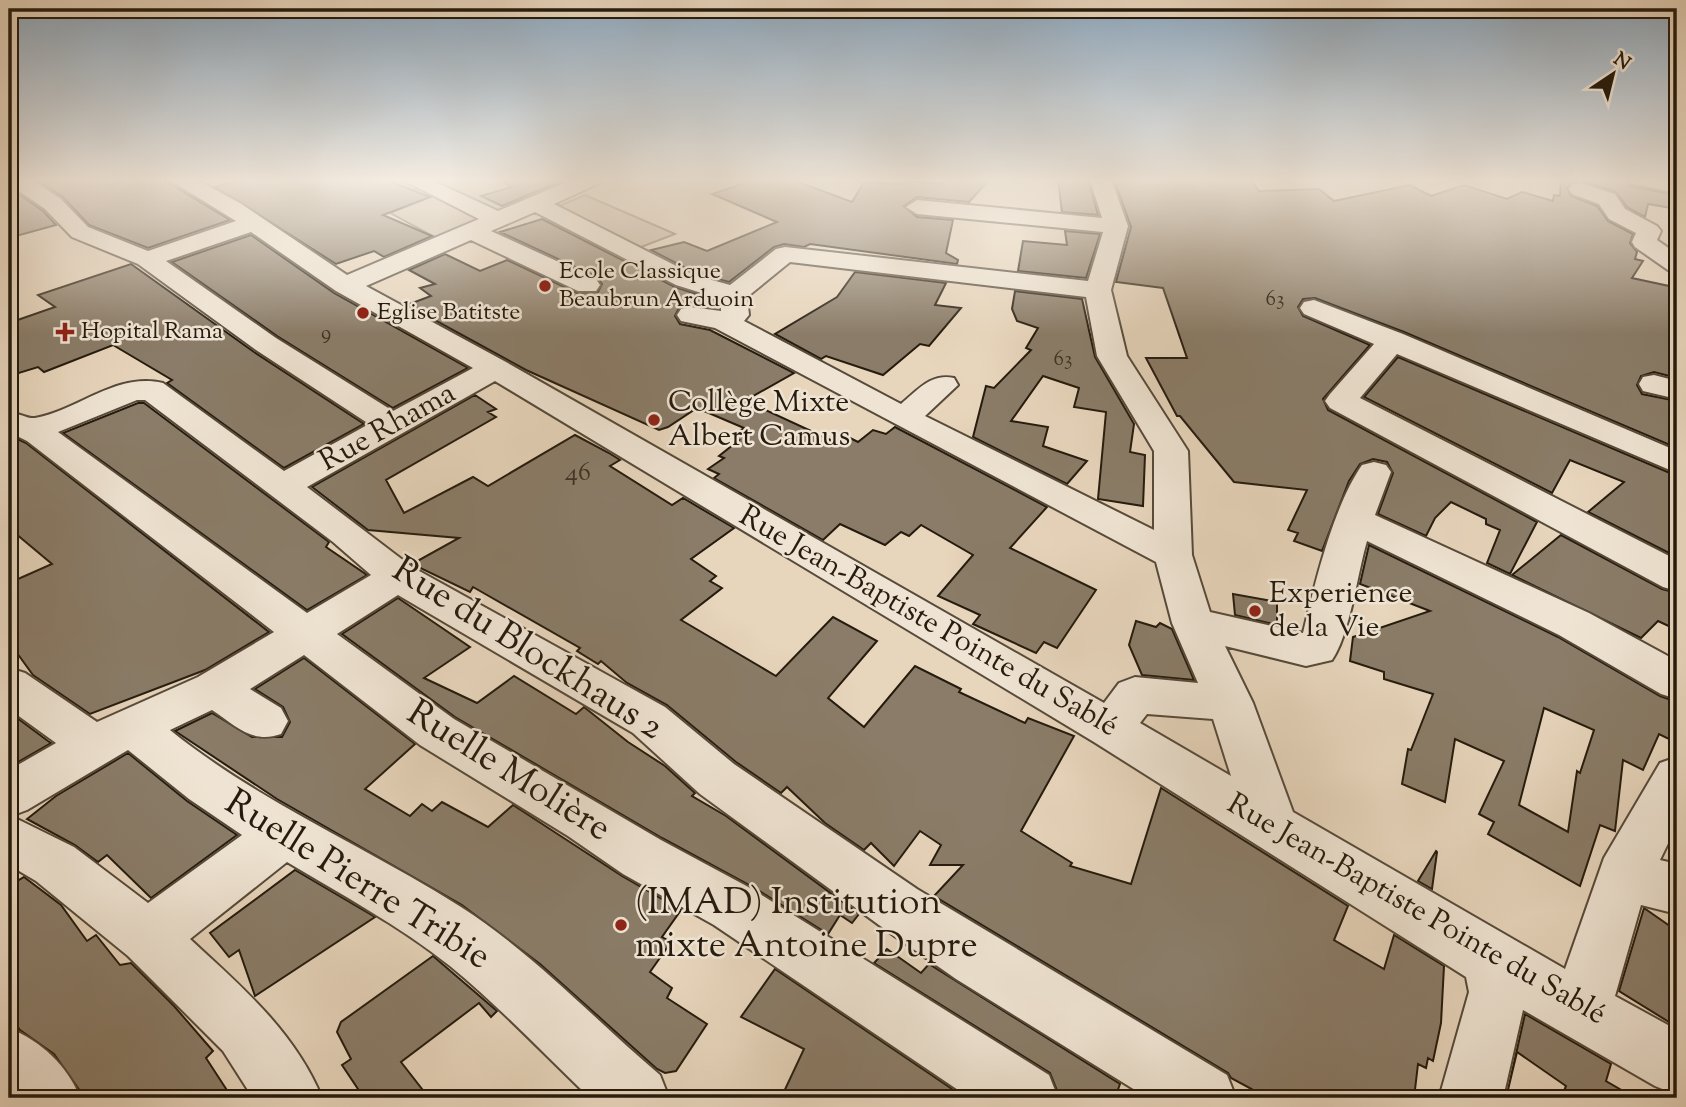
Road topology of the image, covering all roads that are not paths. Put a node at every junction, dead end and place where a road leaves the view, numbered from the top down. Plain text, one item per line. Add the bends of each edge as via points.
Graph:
1 (79, 231) edge
2 (207, 231) edge
3 (274, 231) edge
4 (472, 231) joint
5 (589, 231) edge
6 (1116, 231) edge
7 (1648, 231) edge
8 (147, 259) junction
9 (1677, 265) edge
10 (345, 285) junction
11 (587, 285) dead end
12 (1098, 290) junction
13 (729, 308) junction
14 (1314, 308) dead end
15 (691, 315) dead end
16 (1393, 340) junction
17 (495, 368) junction
18 (943, 384) dead end
19 (904, 418) junction
20 (20, 426) edge
21 (394, 426) junction
22 (1677, 463) edge
23 (1374, 472) dead end
24 (281, 487) junction
25 (1354, 520) junction
26 (1173, 555) junction
27 (398, 577) junction
28 (1677, 577) edge
29 (1193, 623) junction
30 (305, 634) junction
31 (1677, 682) edge
32 (9, 685) edge
33 (214, 690) junction
34 (1230, 703) junction
35 (265, 722) dead end
36 (1110, 729) junction
37 (114, 736) junction
38 (1677, 778) edge
39 (9, 796) edge
40 (1273, 828) junction
41 (284, 834) junction
42 (9, 838) edge
43 (1623, 876) junction
44 (1677, 889) edge
45 (148, 937) junction
46 (1492, 960) junction
47 (1582, 1008) junction
48 (9, 1059) edge
49 (1677, 1064) edge
50 (48, 1098) edge
51 (290, 1098) edge
52 (637, 1098) edge
53 (1026, 1098) edge
54 (1204, 1098) edge
55 (1471, 1098) edge

1 - 8 street
2 - 8 street
3 - 10 street, Rue Jean-Baptiste Pointe du Sablé
4 - 10 street
4 - 11 street
5 - 13 street
6 - 12 street
7 - 9 street via 1644,242
8 - 21 street via 266,344
10 - 17 street, Rue Jean-Baptiste Pointe du Sablé
12 - 13 street via 785,254
12 - 26 street via 1112,356 1171,451
13 - 15 street
13 - 19 street
14 - 16 street
16 - 22 street
16 - 28 street via 1341,401
17 - 21 street, Rue Rhama
17 - 36 street, Rue Jean-Baptiste Pointe du Sablé
18 - 19 street
19 - 26 street
20 - 24 street, Rue du Blockhaus 2 via 132,391 152,390
20 - 30 street, Ruelle Molière via 167,528
21 - 24 street, Rue Rhama
23 - 25 street
24 - 27 street, Rue du Blockhaus 2
25 - 29 street via 1317,649
25 - 31 street via 1574,624
26 - 29 street
27 - 30 street
27 - 54 street, Rue du Blockhaus 2 via 649,720 717,779 898,907
29 - 34 street
30 - 33 street
30 - 53 street, Ruelle Molière via 437,732 733,907
32 - 37 street, Ruelle Pierre Tribie
33 - 35 street
33 - 37 street
34 - 36 street via 1135,695
34 - 40 street
36 - 40 street, Rue Jean-Baptiste Pointe du Sablé
37 - 39 street
37 - 41 street, Ruelle Pierre Tribie via 190,775
38 - 43 street
40 - 46 street, Rue Jean-Baptiste Pointe du Sablé
41 - 45 street
41 - 52 street, Ruelle Pierre Tribie via 442,927 517,985
42 - 45 street via 55,864
43 - 44 street
43 - 47 street
45 - 51 street via 244,1030
46 - 47 street, Rue Jean-Baptiste Pointe du Sablé
46 - 55 street via 1498,992
47 - 49 street, Rue Jean-Baptiste Pointe du Sablé
48 - 50 street

